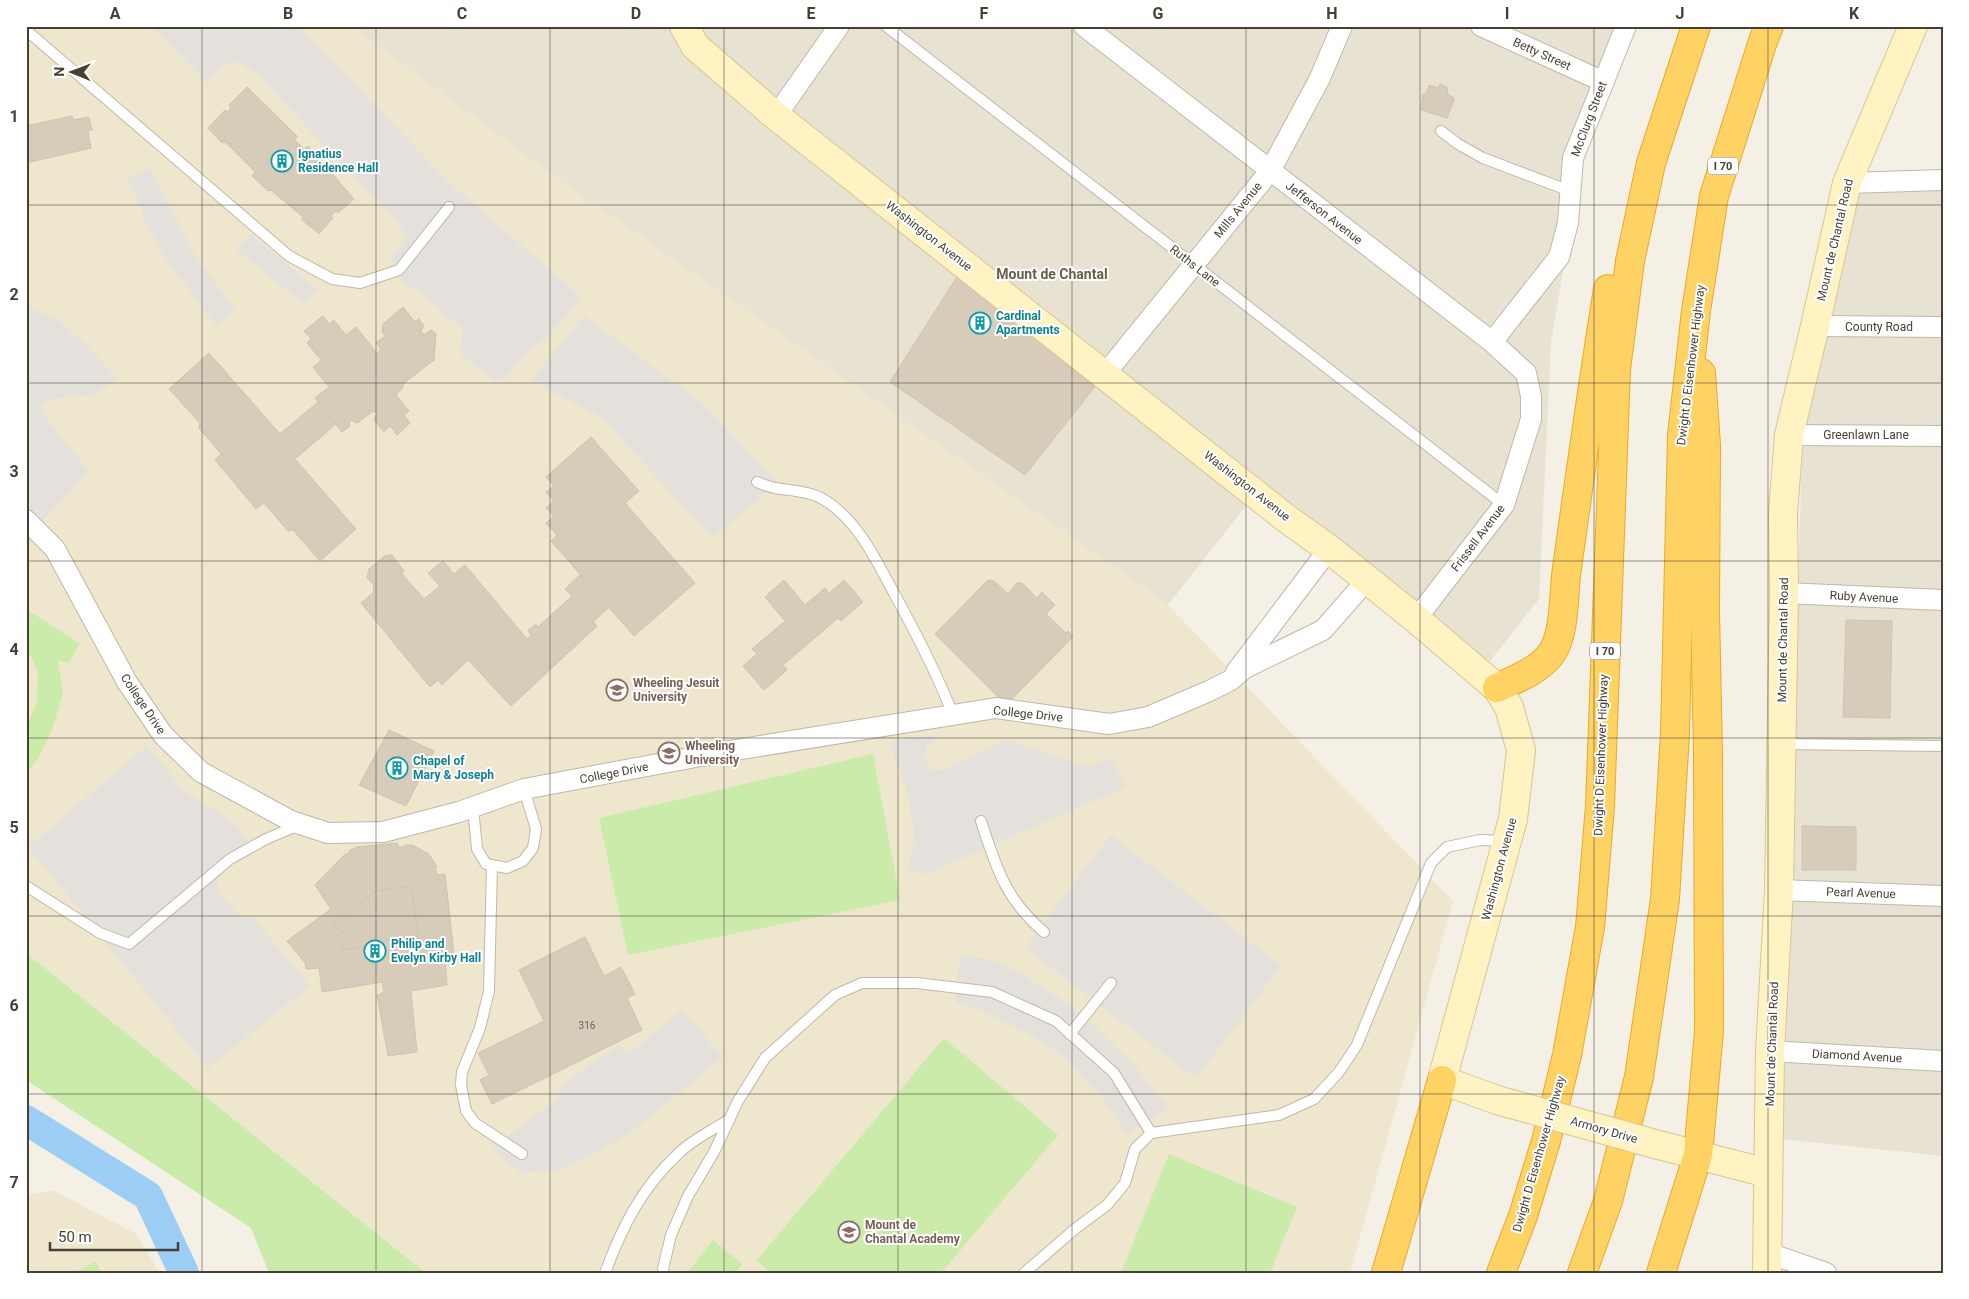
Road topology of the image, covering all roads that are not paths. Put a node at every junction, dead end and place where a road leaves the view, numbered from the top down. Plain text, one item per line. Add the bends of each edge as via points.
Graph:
1 (684, 26) edge
2 (839, 26) edge
3 (886, 26) edge
4 (1084, 26) edge
5 (1342, 26) edge
6 (1481, 26) edge
7 (1626, 26) edge
8 (1696, 26) edge
9 (1769, 26) edge
10 (1913, 26) edge
11 (26, 30) edge
12 (1604, 82) junction
13 (776, 116) junction
14 (1441, 131) dead end
15 (1651, 162) junction
16 (1270, 171) junction
17 (1943, 180) edge
18 (1847, 183) junction
19 (1570, 191) junction
20 (449, 207) dead end
21 (1194, 265) junction
22 (1696, 311) junction
23 (1815, 326) junction
24 (1943, 327) edge
25 (1492, 342) junction
26 (1105, 374) junction
27 (1531, 419) joint
28 (1789, 435) junction
29 (1943, 436) edge
30 (757, 482) dead end
31 (1504, 506) junction
32 (26, 520) edge
33 (1328, 549) junction
34 (1367, 580) junction
35 (1784, 593) junction
36 (1943, 600) edge
37 (1416, 619) junction
38 (1231, 680) junction
39 (1497, 688) junction
40 (953, 715) junction
41 (1782, 744) junction
42 (1943, 746) edge
43 (524, 789) junction
44 (473, 807) junction
45 (981, 821) dead end
46 (300, 824) junction
47 (1507, 841) junction
48 (492, 865) junction
49 (26, 886) edge
50 (1779, 890) junction
51 (1943, 896) edge
52 (1044, 932) dead end
53 (1111, 983) dead end
54 (1070, 1034) junction
55 (1770, 1051) junction
56 (1943, 1061) edge
57 (1442, 1080) junction
58 (730, 1119) junction
59 (1151, 1133) junction
60 (522, 1154) dead end
61 (1698, 1155) junction
62 (1767, 1173) junction
63 (1768, 1263) edge
64 (605, 1273) edge
65 (664, 1273) edge
66 (1024, 1273) edge
67 (1386, 1273) edge
68 (1501, 1273) edge
69 (1582, 1273) edge
70 (1661, 1273) edge
71 (1826, 1273) edge

1 - 13 street, Washington Avenue via 695,46
2 - 13 street
3 - 21 lane, Ruths Lane
4 - 16 street, Jefferson Avenue
5 - 16 street, Mills Avenue via 1320,80
6 - 12 street, Betty Street
7 - 12 street, McClurg Street
8 - 15 highway, Dwight D Eisenhower Highway / I 70
9 - 22 highway, Dwight D Eisenhower Highway / I 70 via 1714,196
10 - 18 street, Mount de Chantal Road
11 - 20 lane via 289,256 332,279 360,283 399,270
12 - 19 street, McClurg Street via 1573,158
13 - 26 street, Washington Avenue
14 - 19 lane via 1483,158
15 - 39 highway via 1609,286 1592,385 1561,627 1552,653 1525,675
15 - 68 highway, Dwight D Eisenhower Highway / I 70 via 1630,261 1616,369 1600,806 1590,927 1568,1055 1523,1216
16 - 21 street, Mills Avenue
16 - 25 street, Jefferson Avenue
17 - 18 street
18 - 23 street, Mount de Chantal Road
19 - 25 street, McClurg Street via 1568,223 1559,256
21 - 26 street, Mills Avenue
21 - 31 lane, Ruths Lane
22 - 61 highway via 1706,445 1709,1031
22 - 69 highway, Dwight D Eisenhower Highway / I 70 via 1682,435 1675,734 1665,899 1640,1077 1608,1201
23 - 24 street, County Road
23 - 28 street, Mount de Chantal Road
25 - 27 street, Jefferson Avenue via 1526,373
26 - 33 street, Washington Avenue
27 - 31 street, Frissell Avenue
28 - 29 street, Greenlawn Lane
28 - 35 street, Mount de Chantal Road via 1783,512
30 - 40 lane via 825,500 846,518 874,556 936,670
31 - 37 street, Frissell Avenue
32 - 46 street, College Drive via 55,549 127,682 163,735 201,772
33 - 34 street, Washington Avenue
33 - 38 street
34 - 37 street, Washington Avenue
34 - 38 street, College Drive via 1323,630 1245,668
35 - 36 street, Ruby Avenue
35 - 41 street, Mount de Chantal Road
37 - 39 street, Washington Avenue
38 - 40 street, College Drive via 1148,717 1109,724 996,708
39 - 47 street, Washington Avenue via 1509,707 1521,750 1513,819
40 - 43 street, College Drive via 717,753
41 - 42 lane
41 - 50 street, Mount de Chantal Road
43 - 44 street, College Drive
43 - 48 lane via 536,829 533,848 523,861 507,868
44 - 46 street, College Drive via 383,832 328,833
44 - 48 lane via 477,849 486,864
45 - 52 lane via 1007,891 1025,915
46 - 49 lane via 230,859 129,944 100,933
47 - 57 street, Washington Avenue
47 - 59 lane via 1480,840 1447,847 1431,863 1357,1045 1340,1072 1314,1099 1279,1116
48 - 60 lane via 489,992 480,1028 462,1072 461,1085 466,1111 475,1123
50 - 51 street, Pearl Avenue
50 - 55 street, Mount de Chantal Road
53 - 54 lane
54 - 58 lane via 1056,1021 992,992 917,983 862,983 834,995 765,1058
54 - 59 lane via 1114,1073
55 - 56 street, Diamond Avenue
55 - 62 street, Mount de Chantal Road
57 - 61 street, Armory Drive, bridge via 1497,1100
57 - 67 highway
58 - 64 lane via 680,1152 650,1182 618,1238
58 - 65 lane via 688,1196 671,1235
59 - 66 lane via 1135,1149 1125,1183 1107,1205
61 - 62 street, Armory Drive
61 - 70 highway
62 - 63 street, Mount de Chantal Road
63 - 71 street

